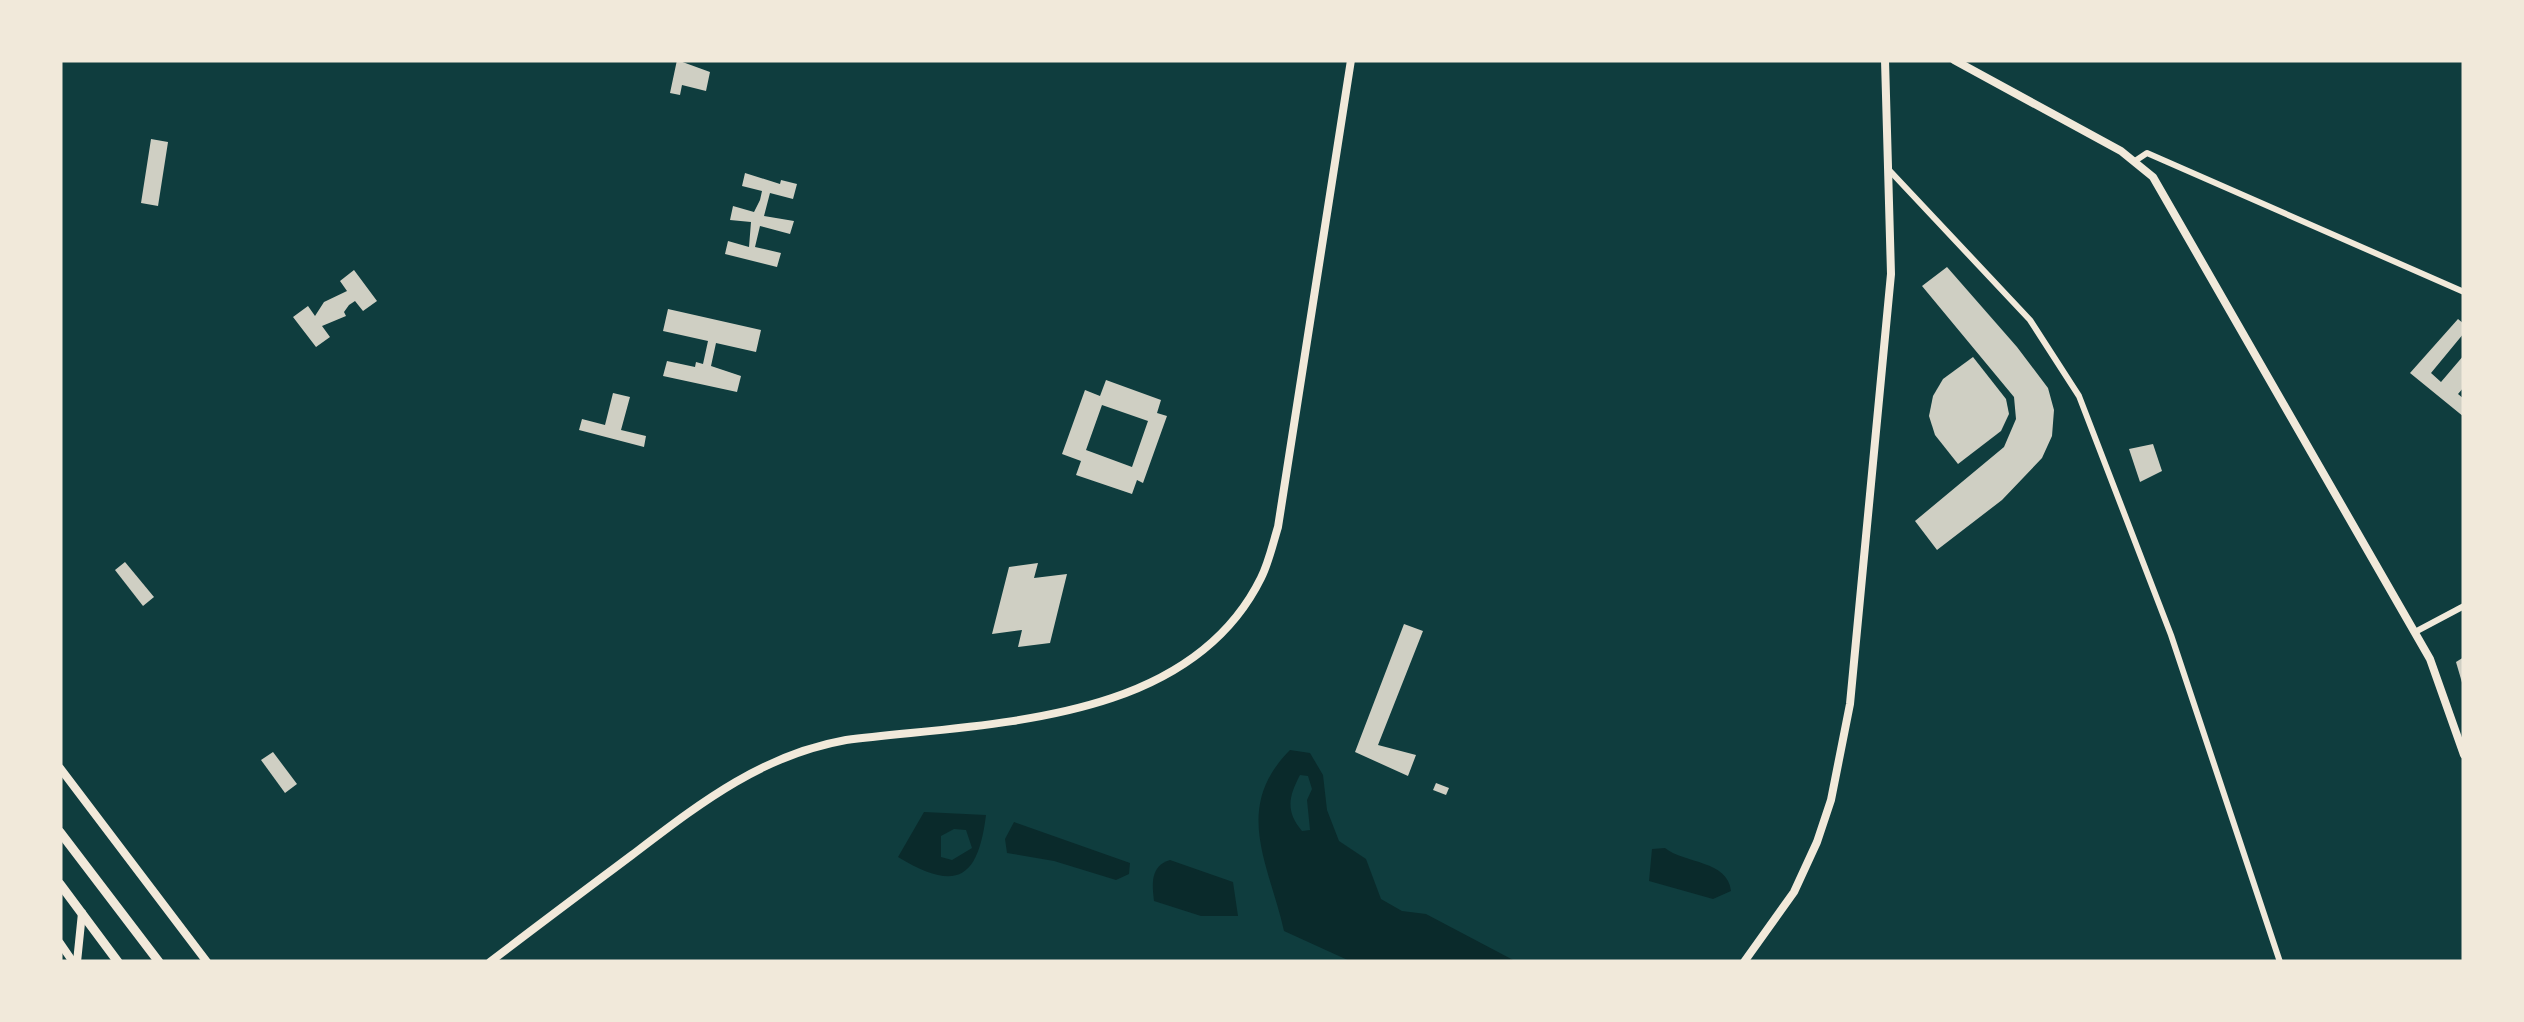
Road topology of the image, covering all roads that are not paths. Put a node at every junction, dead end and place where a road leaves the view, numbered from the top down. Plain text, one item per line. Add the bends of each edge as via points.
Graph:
1 (1351, 60) edge
2 (1885, 60) edge
3 (1954, 60) edge
4 (2135, 161) junction
5 (1890, 171) junction
6 (2464, 292) edge
7 (2464, 606) edge
8 (2415, 632) junction
9 (2464, 755) edge
10 (60, 768) edge
11 (60, 832) edge
12 (60, 884) edge
13 (82, 914) junction
14 (60, 942) edge
15 (75, 962) edge
16 (118, 962) edge
17 (159, 962) edge
18 (207, 962) edge
19 (490, 962) edge
20 (1744, 962) edge
21 (2280, 962) edge

1 - 19 street via 1278,527 1252,593 1218,635 1161,679 1107,702 810,746 769,762 712,795
2 - 5 street
3 - 4 street
4 - 6 street via 2147,153
4 - 8 street via 2170,203
5 - 20 street via 1890,290 1844,734 1817,842 1794,892
5 - 21 street via 2030,320 2079,396 2171,635
7 - 8 street
8 - 9 street
10 - 18 street
11 - 17 main road
12 - 13 main road
13 - 15 street
13 - 16 main road
14 - 15 street

